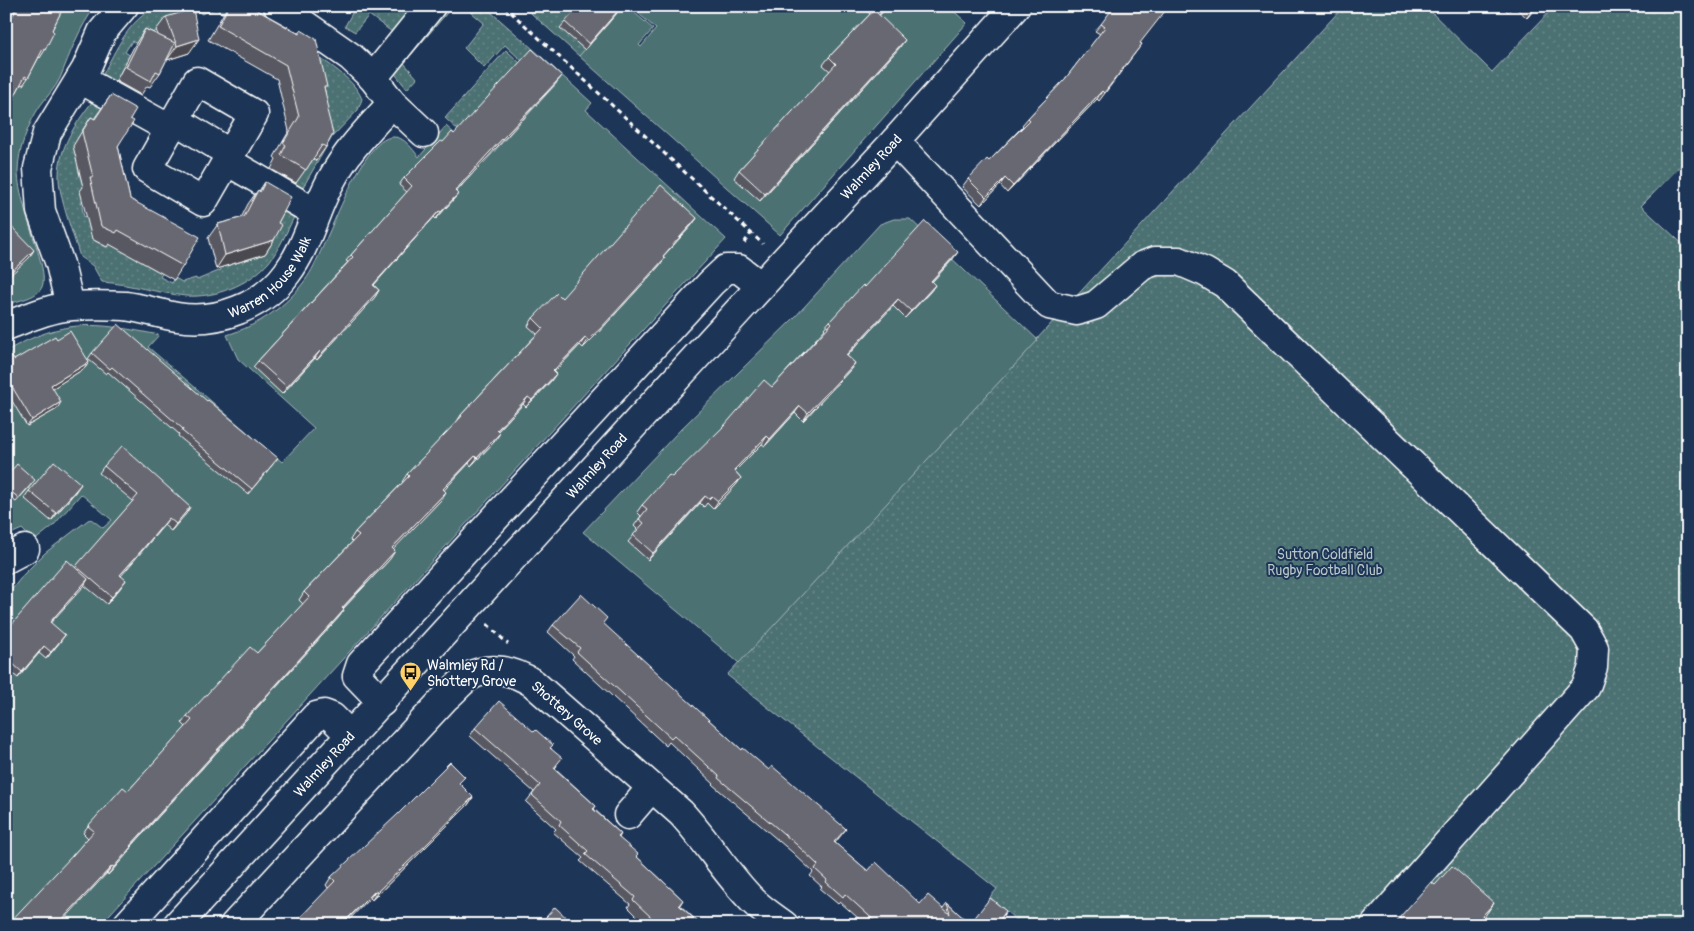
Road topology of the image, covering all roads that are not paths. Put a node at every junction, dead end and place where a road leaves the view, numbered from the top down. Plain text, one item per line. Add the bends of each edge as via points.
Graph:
1 (124, 6) edge
2 (278, 6) edge
3 (431, 6) edge
4 (1008, 9) edge
5 (373, 78) junction
6 (80, 79) junction
7 (392, 103) junction
8 (172, 124) junction
9 (424, 133) dead end
10 (895, 141) junction
11 (229, 158) junction
12 (316, 213) junction
13 (761, 286) junction
14 (70, 306) junction
15 (6, 326) edge
16 (382, 702) junction
17 (351, 736) junction
18 (651, 788) junction
19 (628, 815) dead end
20 (127, 925) edge
21 (178, 925) edge
22 (234, 925) edge
23 (784, 925) edge
24 (1375, 925) edge

1 - 6 street via 102,32
2 - 5 street via 351,57
3 - 5 street
4 - 10 street, Walmley Road
5 - 7 street
6 - 8 street
6 - 14 street via 46,133 38,168 41,212 60,264
7 - 9 street
7 - 12 street, Warren House Walk via 344,159
8 - 11 street
8 - 11 street via 197,81 254,114
8 - 11 street via 147,169 203,202
10 - 13 street, Walmley Road
10 - 24 street via 1049,305 1077,311 1096,305 1142,266 1155,260 1179,262 1225,284 1584,630 1594,648 1593,667 1586,687
11 - 12 street
12 - 14 street, Warren House Walk via 304,245 287,273 267,293 242,309 215,318 179,318 126,306
13 - 16 street, Walmley Road
13 - 16 street via 740,269 726,269 711,282 361,664 357,676
14 - 15 street, Warren House Walk
16 - 17 street, Walmley Road
17 - 20 street via 332,717 316,716
17 - 21 street, Walmley Road
18 - 19 street
18 - 22 street, Shottery Grove via 542,690 524,678 499,670 483,671 468,677 446,697
18 - 23 street, Shottery Grove via 698,831 754,902

